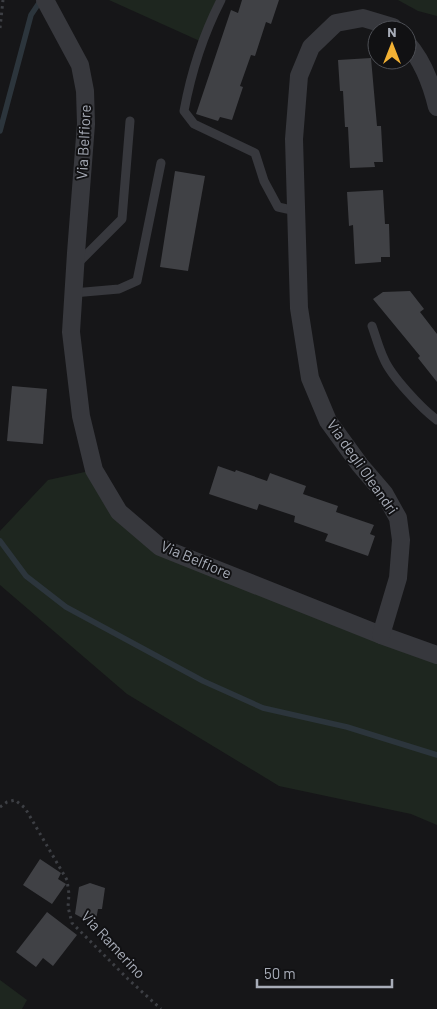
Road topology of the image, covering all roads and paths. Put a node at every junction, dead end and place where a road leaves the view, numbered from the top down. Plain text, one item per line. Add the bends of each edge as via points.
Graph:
1 (3, 0) edge
2 (45, 0) edge
3 (221, 0) edge
4 (369, 20) edge
5 (0, 28) edge
6 (417, 59) edge
7 (437, 107) edge
8 (130, 121) dead end
9 (161, 163) dead end
10 (296, 211) junction
11 (76, 265) junction
12 (73, 293) junction
13 (372, 326) dead end
14 (437, 420) edge
15 (381, 635) junction
16 (437, 655) edge
17 (0, 807) edge
18 (161, 1009) edge

1 - 5 path
2 - 11 street, Via Belfiore via 80,65 85,91 86,124
3 - 10 lane via 202,42 184,112 194,124 255,153 264,181 278,207
4 - 10 street, Via degli Oleandri via 363,18 336,24 311,47 299,76 294,139
6 - 7 street via 433,90
8 - 11 lane via 122,219
9 - 12 lane via 138,281 119,289
10 - 15 street, Via degli Oleandri via 299,308 310,378 328,421 384,493 398,518 401,540 398,578
11 - 12 street, Via Belfiore
12 - 15 street, Via Belfiore via 71,332 81,416 94,470 119,512 160,547
13 - 14 lane via 384,361 406,390
15 - 16 street, Via Belfiore
17 - 18 path, Via Ramerino via 15,800 24,808 67,880 72,923

